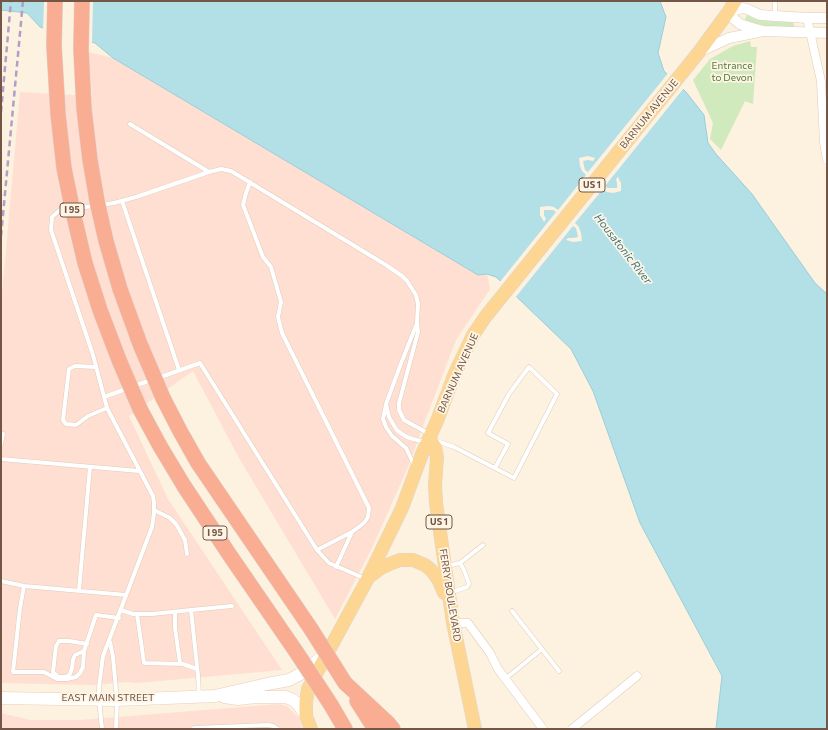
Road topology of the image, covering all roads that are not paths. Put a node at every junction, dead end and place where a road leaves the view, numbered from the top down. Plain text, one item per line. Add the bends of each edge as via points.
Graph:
1 (55, 1) edge
2 (82, 1) edge
3 (775, 1) edge
4 (732, 6) edge
5 (775, 16) junction
6 (807, 18) junction
7 (827, 18) edge
8 (763, 31) junction
9 (810, 33) junction
10 (827, 33) edge
11 (695, 57) junction
12 (130, 124) dead end
13 (825, 128) edge
14 (827, 160) edge
15 (209, 172) junction
16 (250, 182) junction
17 (122, 201) junction
18 (417, 322) junction
19 (96, 367) junction
20 (179, 370) junction
21 (104, 397) junction
22 (386, 404) junction
23 (106, 408) junction
24 (3, 434) dead end
25 (430, 438) junction
26 (1, 444) edge
27 (1, 459) edge
28 (90, 467) junction
29 (495, 468) junction
30 (139, 471) junction
31 (416, 472) junction
32 (154, 510) junction
33 (352, 532) junction
34 (483, 545) dead end
35 (317, 550) junction
36 (187, 554) dead end
37 (460, 563) junction
38 (445, 566) junction
39 (336, 567) junction
40 (367, 580) junction
41 (1, 581) edge
42 (24, 586) junction
43 (79, 590) junction
44 (449, 593) junction
45 (126, 595) junction
46 (232, 606) dead end
47 (451, 607) junction
48 (121, 610) junction
49 (191, 610) junction
50 (512, 611) dead end
51 (176, 612) junction
52 (137, 614) junction
53 (118, 618) junction
54 (453, 623) junction
55 (110, 641) junction
56 (87, 644) junction
57 (329, 649) junction
58 (542, 649) junction
59 (84, 651) junction
60 (180, 664) junction
61 (197, 669) junction
62 (559, 671) dead end
63 (637, 676) dead end
64 (505, 678) junction
65 (345, 683) junction
66 (215, 696) junction
67 (199, 697) junction
68 (1, 698) edge
69 (99, 699) junction
70 (117, 700) junction
71 (306, 716) junction
72 (102, 729) edge
73 (116, 729) edge
74 (192, 729) edge
75 (278, 729) edge
76 (311, 729) edge
77 (345, 729) edge
78 (375, 729) edge
79 (392, 729) edge
80 (475, 729) edge
81 (543, 729) edge
82 (572, 729) edge

1 - 77 highway, I 95, bridge via 58,114 64,168 85,262 119,360 140,409 164,453
2 - 65 highway, I 95, bridge via 83,101 97,201 109,254 140,344 163,398 198,463
3 - 5 lane
4 - 5 street via 760,15
4 - 8 street via 734,19 740,24
4 - 11 main road, US 1
5 - 6 street
6 - 7 street
6 - 9 street
8 - 9 street
8 - 11 street via 729,38
9 - 10 street
9 - 13 street via 821,81
11 - 25 main road, BARNUM AVENUE / US 1 via 479,326 468,345
12 - 15 lane
13 - 14 street
15 - 16 lane via 231,170
15 - 17 lane
16 - 18 lane via 408,281 418,304
16 - 33 lane via 243,205 263,257 271,267 281,302 278,319 282,333 369,508 364,523
17 - 19 lane via 60,210 52,217 51,230
17 - 20 lane
18 - 22 lane
18 - 25 lane via 418,332 399,410 406,422 424,431
19 - 21 lane
19 - 23 lane via 75,366 69,369 63,420 66,424 76,425
20 - 21 lane
20 - 35 lane via 200,363
21 - 23 lane
22 - 25 lane via 389,417 399,432 418,441
22 - 31 lane via 383,419 386,427 406,448
23 - 30 lane
24 - 26 lane
25 - 29 lane
25 - 31 main road, BARNUM AVENUE / US 1
25 - 38 main road, FERRY BOULEVARD / US 1 via 437,457 436,503
27 - 28 lane
28 - 30 lane
28 - 43 lane
29 - 29 lane via 514,478 557,394 529,367 509,394 488,434 508,444
30 - 32 lane via 153,496
31 - 40 main road, BARNUM AVENUE / US 1 via 402,508
32 - 36 lane via 176,524 185,540
32 - 45 lane via 152,526
33 - 35 lane
33 - 39 lane
34 - 37 lane
35 - 39 lane
37 - 38 lane
37 - 44 lane via 469,584
38 - 44 main road, FERRY BOULEVARD / US 1
39 - 40 lane
40 - 47 main road via 392,562 416,561 435,574
40 - 57 main road, BARNUM AVENUE / US 1
41 - 42 lane
42 - 43 lane
42 - 59 lane via 13,672 44,672 57,679 76,677 83,667
43 - 45 lane
44 - 47 main road, FERRY BOULEVARD / US 1
45 - 48 lane
46 - 49 lane
47 - 54 main road, FERRY BOULEVARD / US 1
48 - 52 lane
48 - 53 lane
49 - 51 lane
49 - 61 lane
50 - 58 lane
51 - 52 lane
51 - 60 lane via 175,628
52 - 60 lane via 144,663
53 - 55 lane
53 - 56 lane via 96,615
54 - 64 street via 468,623
54 - 80 main road, FERRY BOULEVARD / US 1
55 - 69 lane via 103,656
55 - 70 lane
56 - 59 lane
56 - 59 lane via 60,641 56,646 53,672 58,677 66,677 70,674 75,655
57 - 66 main road, EAST MAIN STREET via 306,671 288,680
57 - 71 main road, BARNUM AVENUE / US 1 via 308,689
58 - 62 lane
58 - 64 lane
60 - 61 lane
61 - 67 lane
63 - 82 street
64 - 81 street
65 - 78 highway, I 95
65 - 79 highway via 388,722
66 - 67 main road, EAST MAIN STREET
66 - 71 main road, EAST MAIN STREET via 238,699 286,697 298,704
67 - 70 main road, EAST MAIN STREET
68 - 69 main road, EAST MAIN STREET
69 - 70 main road, EAST MAIN STREET
69 - 72 lane
70 - 73 lane
71 - 76 main road, BARNUM AVENUE / US 1
74 - 75 lane via 268,725

